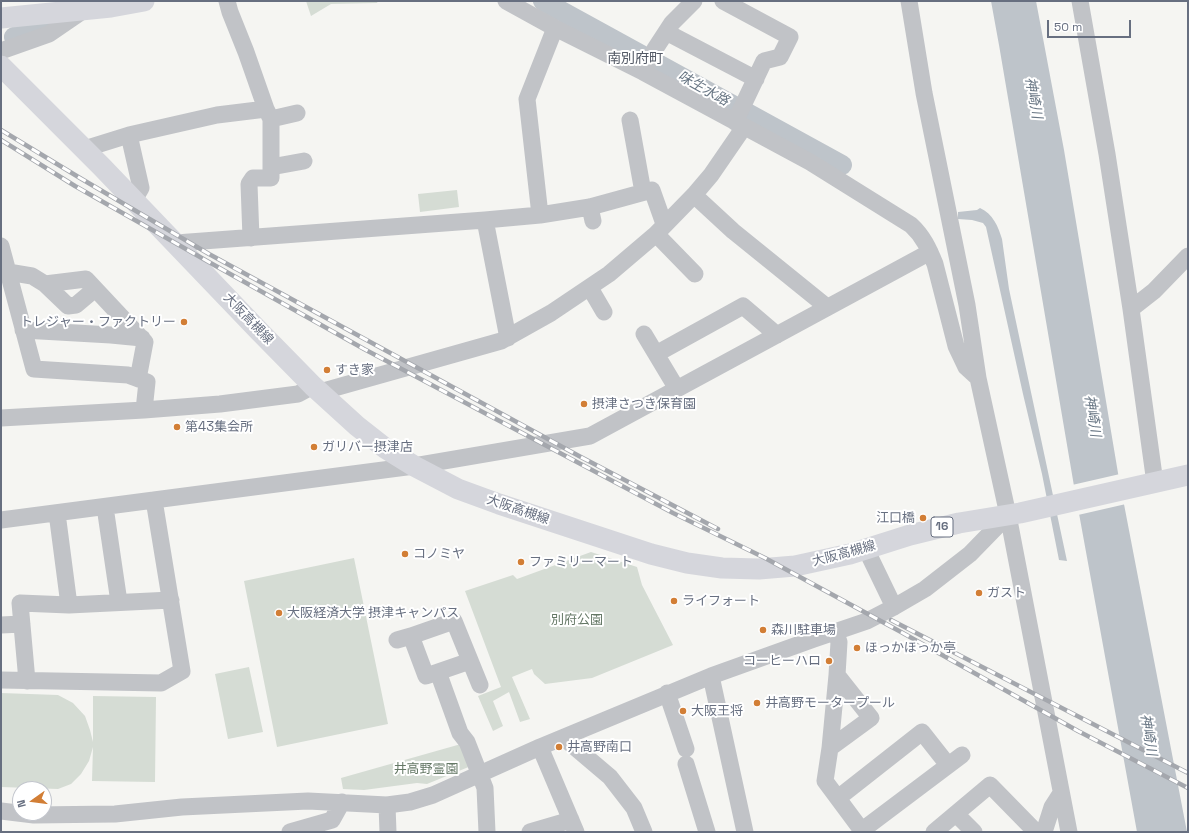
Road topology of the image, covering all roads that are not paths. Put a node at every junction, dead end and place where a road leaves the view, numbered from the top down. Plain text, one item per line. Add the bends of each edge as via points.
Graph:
1 (144, 1) edge
2 (227, 1) edge
3 (506, 1) edge
4 (694, 1) edge
5 (723, 1) edge
6 (909, 1) edge
7 (1080, 1) edge
8 (69, 11) junction
9 (1, 18) edge
10 (555, 28) junction
11 (666, 32) junction
12 (1, 51) edge
13 (1, 66) edge
14 (643, 72) junction
15 (756, 79) junction
16 (297, 113) dead end
17 (268, 114) junction
18 (630, 120) dead end
19 (739, 125) junction
20 (129, 135) junction
21 (84, 149) junction
22 (304, 160) dead end
23 (271, 166) junction
24 (643, 192) junction
25 (694, 195) junction
26 (134, 200) junction
27 (540, 215) junction
28 (485, 220) junction
29 (660, 229) junction
30 (251, 238) junction
31 (176, 244) junction
32 (1, 246) edge
33 (930, 252) junction
34 (1188, 256) edge
35 (8, 272) junction
36 (695, 274) dead end
37 (45, 284) junction
38 (590, 288) junction
39 (95, 289) junction
40 (827, 308) junction
41 (1131, 309) junction
42 (604, 312) dead end
43 (23, 330) junction
44 (644, 334) dead end
45 (777, 335) junction
46 (142, 338) junction
47 (508, 338) junction
48 (656, 354) junction
49 (978, 378) junction
50 (138, 379) junction
51 (316, 389) junction
52 (677, 389) junction
53 (144, 410) junction
54 (1, 418) edge
55 (414, 466) junction
56 (1188, 475) edge
57 (1149, 484) junction
58 (154, 500) junction
59 (105, 507) junction
60 (57, 513) junction
61 (1014, 514) junction
62 (1, 520) edge
63 (866, 549) junction
64 (171, 600) junction
65 (118, 602) junction
66 (69, 605) junction
67 (894, 607) junction
68 (22, 624) junction
69 (1, 625) edge
70 (835, 631) junction
71 (470, 661) junction
72 (438, 672) junction
73 (837, 675) junction
74 (710, 676) junction
75 (1, 680) edge
76 (27, 681) junction
77 (480, 685) dead end
78 (668, 693) junction
79 (564, 738) junction
80 (540, 747) junction
81 (830, 748) junction
82 (962, 755) dead end
83 (948, 765) junction
84 (480, 774) junction
85 (1061, 793) junction
86 (838, 798) junction
87 (342, 802) junction
88 (387, 805) junction
89 (1, 811) edge
90 (956, 814) junction
91 (574, 826) edge
92 (317, 829) edge
93 (862, 831) edge
94 (290, 832) edge
95 (388, 832) edge
96 (487, 832) edge
97 (530, 832) edge
98 (644, 832) edge
99 (707, 832) edge
100 (745, 832) edge
101 (934, 832) edge
102 (974, 832) edge
103 (1036, 832) edge
104 (1044, 832) edge
105 (1069, 832) edge

1 - 8 main road
2 - 17 street
3 - 10 street
4 - 11 street
5 - 15 street via 790,37 780,57 764,61
6 - 49 street via 924,94 967,305
7 - 41 street
8 - 9 main road
8 - 12 street via 49,34
10 - 14 street
10 - 27 street via 527,98
11 - 14 street
11 - 15 street
13 - 21 main road, 大阪高槻線 / 16
14 - 19 street
15 - 19 street via 746,100
16 - 17 street
17 - 20 street via 217,115
17 - 23 street
18 - 24 street
19 - 25 street via 711,175
19 - 33 street via 810,162 905,221 921,236
20 - 21 street
20 - 26 street via 141,188
21 - 26 main road, 大阪高槻線 / 16
22 - 23 street
23 - 30 street via 271,178 253,178 249,184
24 - 27 street via 592,214
24 - 29 street via 652,190
25 - 29 street
25 - 40 street via 732,231
26 - 31 main road, 大阪高槻線 / 16
27 - 28 street
28 - 30 street
28 - 47 street
29 - 36 street
29 - 38 street
30 - 31 street
31 - 51 main road, 大阪高槻線 / 16
32 - 35 street
33 - 40 street
33 - 49 street via 956,346 966,367
34 - 41 street via 1154,291
35 - 37 street via 32,276
35 - 43 street
37 - 39 street via 86,279
37 - 39 street via 68,306 76,305
38 - 42 street
38 - 47 street
39 - 46 street
40 - 45 street
41 - 57 street
43 - 46 street
43 - 50 street via 34,369 128,375
44 - 48 street
45 - 48 street via 743,306
45 - 52 street
46 - 50 street via 146,342
47 - 51 street
48 - 52 street
49 - 61 street
50 - 53 street via 147,382
51 - 53 street via 298,394 220,404
51 - 55 main road, 大阪高槻線 / 16 via 368,435
52 - 55 street via 590,436
53 - 54 street
55 - 58 street
55 - 63 main road, 大阪高槻線 / 16 via 458,489 499,504 651,554 699,565 746,569 783,568
56 - 57 main road, 大阪高槻線 / 16
57 - 61 main road, 大阪高槻線 / 16
58 - 59 street
58 - 64 street
59 - 60 street
59 - 65 street
60 - 62 street
60 - 66 street
61 - 63 main road, 大阪高槻線 / 16 via 927,530
61 - 67 street via 970,554 925,589
61 - 85 street
63 - 67 street
64 - 65 street
64 - 76 street via 182,671 161,683
65 - 66 street
66 - 68 street via 20,604
67 - 70 street via 867,621
68 - 69 street
68 - 76 street
70 - 73 street via 839,642
70 - 74 street
71 - 72 street
71 - 72 street via 457,619 404,638 426,676
71 - 77 street
72 - 84 street via 460,732
73 - 81 street
73 - 81 street via 871,718
74 - 78 street
74 - 100 street
75 - 76 street
78 - 79 street
78 - 99 street
79 - 80 street
79 - 98 street via 610,777 634,808
80 - 84 street
80 - 91 street
81 - 86 street via 825,781
82 - 83 street
83 - 86 street via 922,732
83 - 93 street
84 - 88 street via 410,802
84 - 96 street via 485,788
85 - 104 street via 1052,807
85 - 105 street
86 - 93 street
87 - 88 street
87 - 89 street via 230,804 115,814 34,815
87 - 92 street via 332,820
88 - 95 street
90 - 101 street
90 - 102 street
90 - 103 street via 990,785
91 - 97 street
92 - 94 street

